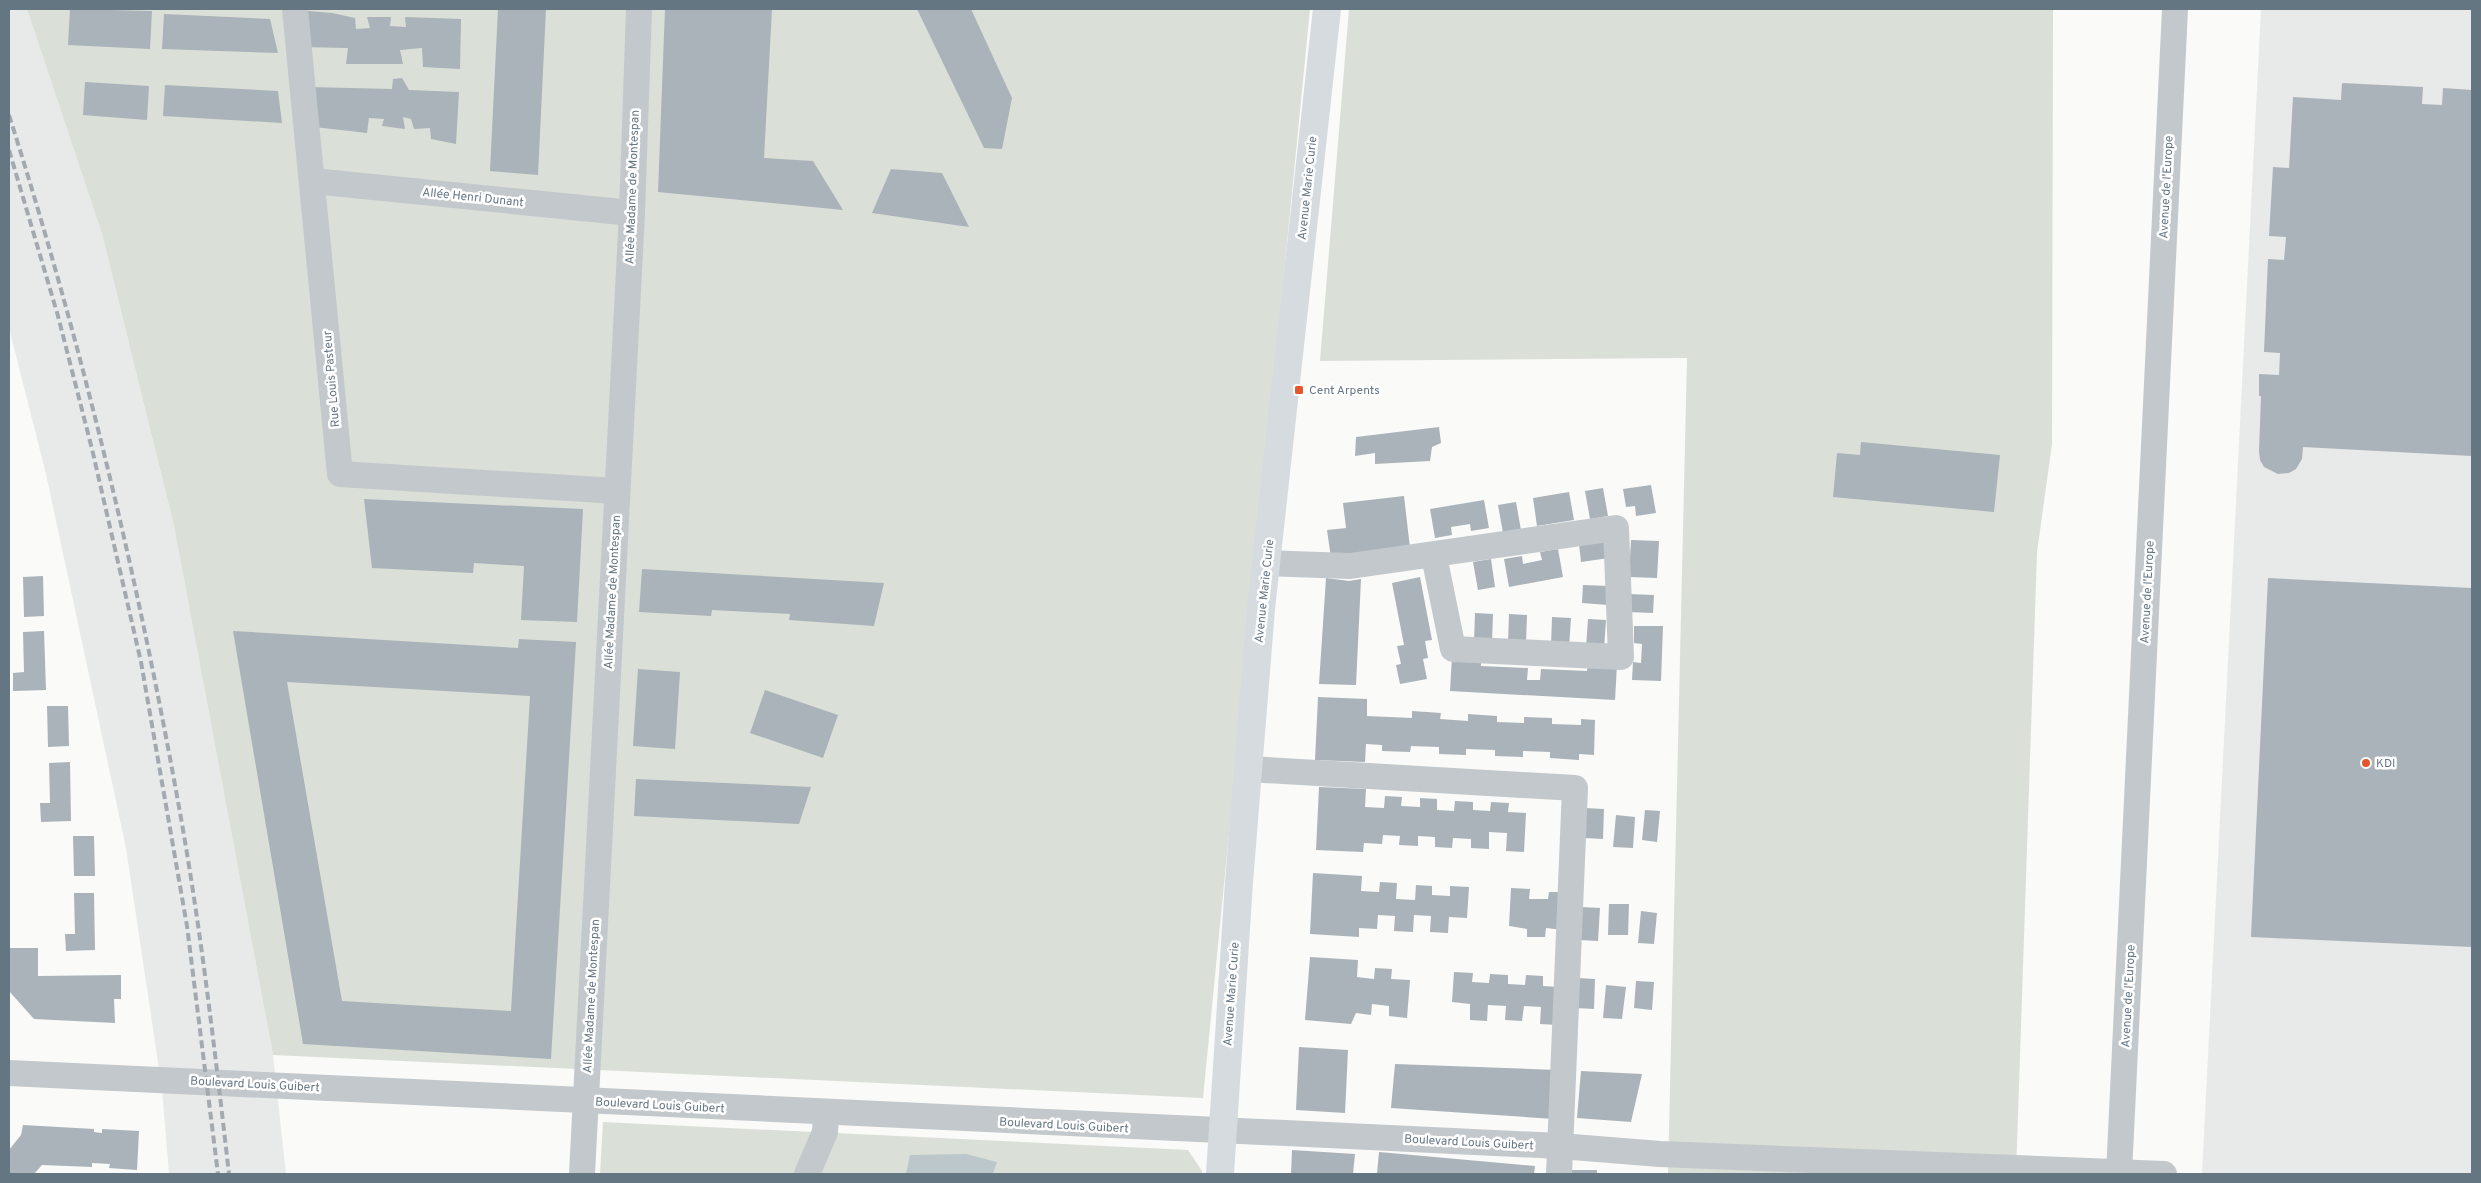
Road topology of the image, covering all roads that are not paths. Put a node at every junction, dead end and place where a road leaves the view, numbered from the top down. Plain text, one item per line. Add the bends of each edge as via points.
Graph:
1 (294, 9) edge
2 (639, 9) edge
3 (1327, 9) edge
4 (2175, 9) edge
5 (313, 181) junction
6 (632, 214) junction
7 (617, 491) junction
8 (1434, 556) junction
9 (1266, 563) junction
10 (1248, 769) junction
11 (9, 1073) edge
12 (585, 1102) junction
13 (826, 1113) junction
14 (1222, 1132) junction
15 (1560, 1146) junction
16 (2119, 1173) edge
17 (582, 1174) edge
18 (807, 1174) edge
19 (1220, 1174) edge
20 (1559, 1174) edge
21 (2164, 1174) edge

1 - 5 street, Rue Louis Pasteur
2 - 6 street, Allée Madame de Montespan
3 - 9 main road, Avenue Marie Curie
4 - 16 street, Avenue de l'Europe
5 - 6 street, Allée Henri Dunant
5 - 7 street, Rue Louis Pasteur via 340,474
6 - 7 street, Allée Madame de Montespan
7 - 12 street, Allée Madame de Montespan
8 - 8 street via 1616,528 1621,657 1453,649
8 - 9 street via 1350,566
9 - 10 main road, Avenue Marie Curie
10 - 14 main road, Avenue Marie Curie
10 - 15 street via 1575,788
11 - 12 street, Boulevard Louis Guibert
12 - 13 street, Boulevard Louis Guibert
12 - 17 street, Allée Madame de Montespan
13 - 14 street, Boulevard Louis Guibert
13 - 18 street via 825,1132
14 - 15 street, Boulevard Louis Guibert
14 - 19 main road, Avenue Marie Curie
15 - 16 street, Boulevard Louis Guibert via 1660,1154
15 - 20 street
16 - 21 street, Boulevard Louis Guibert

